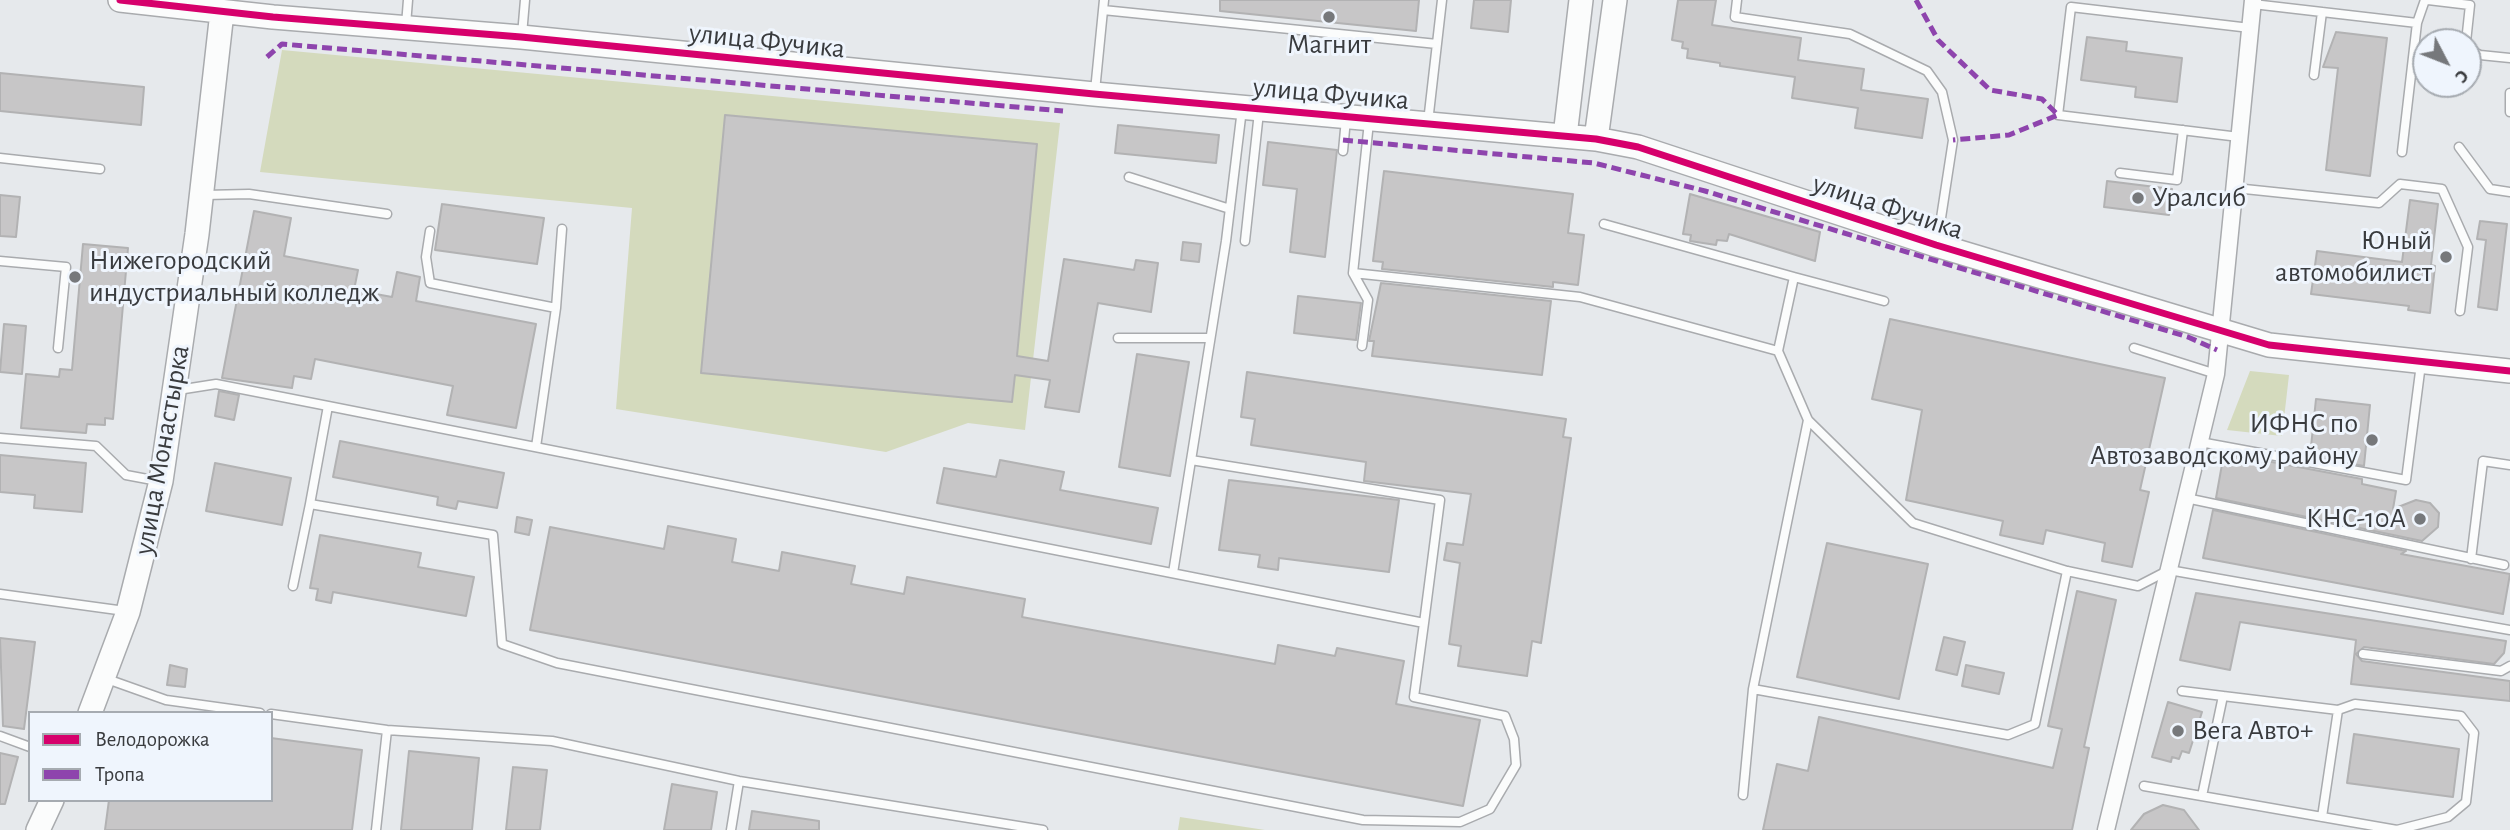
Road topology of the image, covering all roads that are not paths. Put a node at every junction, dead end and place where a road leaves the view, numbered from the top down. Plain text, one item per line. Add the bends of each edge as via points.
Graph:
1 (120, 0) edge
2 (408, 0) edge
3 (525, 0) edge
4 (1104, 0) edge
5 (1442, 0) edge
6 (1581, 0) edge
7 (1615, 0) edge
8 (1737, 0) edge
9 (2427, 0) edge
10 (2253, 2) edge
11 (2072, 4) edge
12 (1103, 10) junction
13 (222, 12) junction
14 (2322, 12) junction
15 (2417, 23) junction
16 (405, 28) junction
17 (2250, 28) junction
18 (2416, 28) edge
19 (2468, 28) edge
20 (521, 37) junction
21 (1437, 44) junction
22 (2482, 55) edge
23 (2510, 58) edge
24 (2412, 67) edge
25 (2314, 75) dead end
26 (2510, 93) edge
27 (1094, 94) junction
28 (1251, 108) junction
29 (2510, 112) edge
30 (1346, 116) junction
31 (1369, 119) junction
32 (1428, 123) junction
33 (2183, 130) junction
34 (1565, 136) junction
35 (2239, 137) junction
36 (1596, 139) junction
37 (2459, 148) dead end
38 (1343, 151) dead end
39 (2402, 152) dead end
40 (0, 158) edge
41 (100, 169) dead end
42 (2120, 173) dead end
43 (1129, 177) dead end
44 (2234, 188) junction
45 (2510, 192) edge
46 (202, 195) junction
47 (1230, 209) junction
48 (387, 214) dead end
49 (1604, 224) dead end
50 (562, 229) dead end
51 (430, 231) dead end
52 (1245, 241) dead end
53 (1937, 245) junction
54 (0, 261) edge
55 (1353, 273) junction
56 (1794, 277) junction
57 (1884, 301) dead end
58 (556, 308) junction
59 (2460, 311) dead end
60 (2218, 331) junction
61 (1118, 338) dead end
62 (1210, 338) junction
63 (1362, 346) dead end
64 (58, 348) dead end
65 (2134, 348) dead end
66 (1778, 351) junction
67 (2421, 362) junction
68 (2510, 371) edge
69 (2216, 374) junction
70 (175, 390) junction
71 (328, 406) junction
72 (1808, 420) junction
73 (0, 438) edge
74 (2200, 442) junction
75 (536, 447) junction
76 (1191, 460) junction
77 (2510, 465) edge
78 (161, 481) junction
79 (2186, 499) junction
80 (310, 504) junction
81 (2471, 558) junction
82 (2504, 565) dead end
83 (2169, 570) junction
84 (2067, 571) junction
85 (1173, 573) junction
86 (293, 586) dead end
87 (0, 594) edge
88 (128, 612) junction
89 (1424, 623) junction
90 (2510, 630) edge
91 (2363, 654) dead end
92 (2510, 666) edge
93 (104, 678) junction
94 (1754, 689) junction
95 (2182, 691) dead end
96 (2223, 696) junction
97 (2338, 710) junction
98 (91, 711) edge
99 (246, 711) edge
100 (273, 714) edge
101 (387, 730) junction
102 (0, 736) edge
103 (28, 746) edge
104 (739, 781) junction
105 (2144, 786) dead end
106 (1743, 795) dead end
107 (2202, 796) junction
108 (50, 802) edge
109 (2322, 817) junction
110 (38, 830) edge
111 (376, 830) edge
112 (731, 830) edge
113 (1043, 830) edge
114 (2106, 830) edge
115 (2397, 830) edge

1 - 13 street, улица Фучика
2 - 16 lane
3 - 20 lane
4 - 12 lane
5 - 21 lane
6 - 34 street
7 - 36 street
8 - 53 lane via 1735,17 1850,34 1927,71 1942,92 1953,140
9 - 15 lane
9 - 19 lane via 2470,5
10 - 14 lane
10 - 17 street
11 - 17 lane
11 - 33 lane via 2058,115
12 - 21 lane
12 - 27 lane
13 - 16 street, улица Фучика
13 - 46 street, улица Монастырка
14 - 15 lane
14 - 25 lane
15 - 18 lane
16 - 20 street, улица Фучика
17 - 35 street
20 - 27 street, улица Фучика
21 - 32 lane
22 - 23 lane
24 - 39 lane
26 - 29 lane
27 - 28 street, улица Фучика
28 - 30 street, улица Фучика
28 - 47 lane
28 - 52 lane
30 - 31 street, улица Фучика
30 - 38 lane
31 - 32 street, улица Фучика
31 - 55 lane
32 - 34 street, улица Фучика
33 - 35 lane
33 - 42 lane via 2177,180
34 - 36 street, улица Фучика
35 - 44 street
36 - 53 street, улица Фучика via 1638,147
37 - 45 lane via 2490,189
40 - 41 lane
43 - 47 lane
44 - 59 lane via 2379,203 2400,184 2442,189 2468,247
44 - 60 street
46 - 48 lane via 249,194
46 - 70 street, улица Монастырка
47 - 62 lane
49 - 56 lane
50 - 58 lane
51 - 58 lane via 426,257 430,283
53 - 60 street, улица Фучика
54 - 64 lane via 66,267
55 - 63 lane via 1368,300
55 - 66 lane via 1580,297
56 - 57 lane
56 - 66 lane
58 - 75 lane
60 - 67 street, улица Фучика via 2269,345
60 - 69 street
61 - 62 lane
62 - 76 lane
65 - 69 lane
66 - 72 lane
67 - 68 street, улица Фучика
67 - 74 lane via 2406,480
69 - 74 street
70 - 71 lane via 216,384
70 - 78 street, улица Монастырка
71 - 75 lane
71 - 80 lane
72 - 84 lane via 1913,523
72 - 94 lane
73 - 78 lane via 96,446 126,475
74 - 79 street
75 - 85 lane
76 - 85 lane
76 - 89 lane via 1440,500
77 - 81 lane via 2483,461
78 - 88 street, улица Монастырка
79 - 81 lane
79 - 83 street
80 - 86 lane
80 - 89 lane via 493,535 502,644 557,663 1363,820 1460,822 1490,808 1516,765 1514,739 1505,716 1414,696
81 - 82 lane
83 - 84 lane via 2138,586
83 - 90 lane
83 - 114 street
84 - 94 lane via 2035,724 2008,735
85 - 89 lane
87 - 88 lane
88 - 93 street, улица Монастырка
91 - 92 lane via 2501,671
93 - 98 street, улица Монастырка
93 - 99 lane via 166,700
94 - 106 lane
95 - 96 lane
96 - 97 lane
96 - 107 lane
97 - 109 lane
97 - 115 lane via 2355,704 2461,716 2474,733 2466,802 2448,817
100 - 101 lane
101 - 104 lane via 552,741
101 - 111 lane
102 - 103 lane
104 - 112 lane
104 - 113 lane
105 - 107 lane
107 - 109 lane
108 - 110 street
109 - 115 lane

